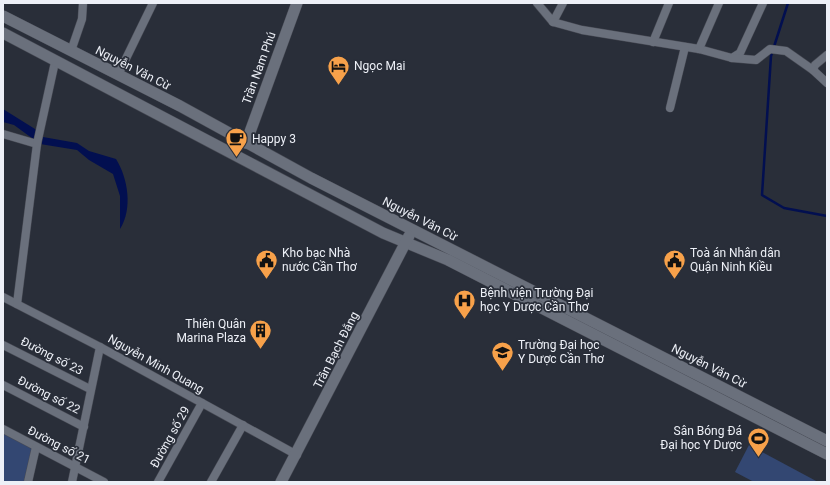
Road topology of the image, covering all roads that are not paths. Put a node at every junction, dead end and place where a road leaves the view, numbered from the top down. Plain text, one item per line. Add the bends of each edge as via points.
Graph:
1 (83, 3) edge
2 (153, 3) edge
3 (297, 3) edge
4 (537, 3) edge
5 (563, 3) edge
6 (669, 3) edge
7 (719, 3) edge
8 (763, 3) edge
9 (3, 16) edge
10 (553, 22) junction
11 (3, 33) edge
12 (653, 42) junction
13 (685, 47) junction
14 (699, 49) junction
15 (71, 51) junction
16 (827, 55) edge
17 (732, 58) junction
18 (56, 62) junction
19 (813, 70) junction
20 (118, 75) junction
21 (827, 82) edge
22 (670, 108) dead end
23 (3, 134) edge
24 (246, 143) junction
25 (37, 144) junction
26 (413, 230) junction
27 (406, 241) junction
28 (3, 297) edge
29 (17, 304) junction
30 (3, 345) edge
31 (100, 347) junction
32 (3, 385) edge
33 (90, 389) junction
34 (202, 403) junction
35 (242, 425) junction
36 (84, 427) junction
37 (3, 429) edge
38 (827, 441) edge
39 (36, 447) junction
40 (297, 454) junction
41 (827, 454) edge
42 (76, 467) junction
43 (28, 482) edge
44 (72, 482) edge
45 (104, 482) edge
46 (158, 482) edge
47 (211, 482) edge
48 (281, 482) edge

1 - 15 street via 82,19
2 - 20 street
3 - 24 main road, Trần Nam Phú
4 - 10 street
5 - 10 street
6 - 12 street
7 - 14 street
8 - 17 street via 740,53
9 - 15 main road, Nguyễn Văn Cừ
10 - 12 street via 582,30
11 - 18 main road, Nguyễn Văn Cừ
12 - 13 street
13 - 14 street
13 - 22 street
14 - 17 street
15 - 20 main road, Nguyễn Văn Cừ
16 - 19 street
17 - 19 street via 756,60 770,48 781,50
18 - 25 street
18 - 27 main road, Nguyễn Văn Cừ via 383,233
19 - 21 street
20 - 24 main road, Nguyễn Văn Cừ
23 - 25 street
24 - 26 main road, Nguyễn Văn Cừ
25 - 29 street
26 - 27 main road, Trần Bạch Đằng
26 - 38 main road, Nguyễn Văn Cừ
27 - 40 main road, Trần Bạch Đằng
27 - 41 main road, Nguyễn Văn Cừ via 448,260
28 - 29 street, Nguyễn Minh Quang
29 - 31 street, Nguyễn Minh Quang
30 - 33 street, Đường số 23
31 - 33 street
31 - 34 street, Nguyễn Minh Quang
32 - 36 street, Đường số 22
33 - 36 street
34 - 35 street, Nguyễn Minh Quang
34 - 46 street, Đường số 29
35 - 40 street, Nguyễn Minh Quang
35 - 47 street
36 - 42 street
37 - 39 street, Đường số 21
39 - 42 street, Đường số 21
39 - 43 street
40 - 48 main road, Trần Bạch Đằng
42 - 44 street
42 - 45 street, Đường số 21

